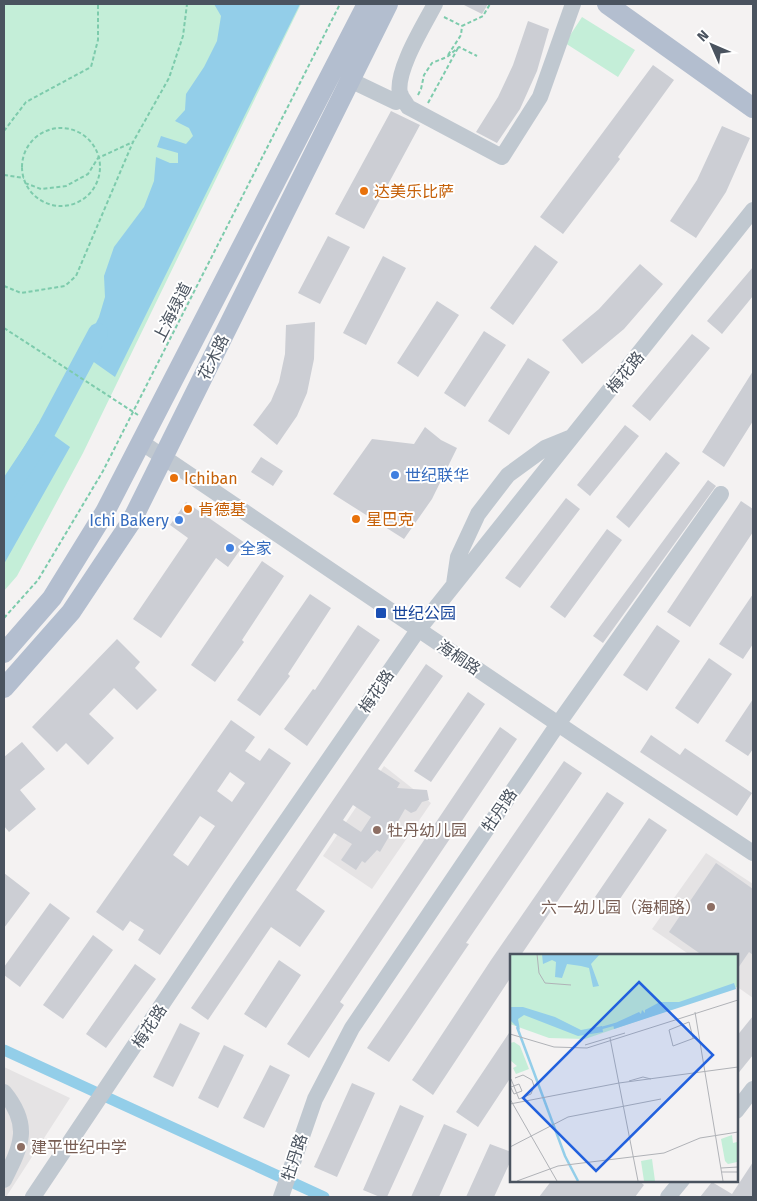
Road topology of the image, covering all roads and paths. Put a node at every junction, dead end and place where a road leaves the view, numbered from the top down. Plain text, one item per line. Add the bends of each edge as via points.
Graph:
1 (98, 4) edge
2 (187, 4) edge
3 (340, 4) edge
4 (367, 4) edge
5 (388, 4) edge
6 (490, 4) edge
7 (607, 4) edge
8 (630, 4) edge
9 (567, 6) edge
10 (433, 8) edge
11 (462, 26) junction
12 (459, 47) junction
13 (477, 56) dead end
14 (447, 57) junction
15 (350, 80) junction
16 (753, 92) edge
17 (411, 106) junction
18 (753, 108) edge
19 (4, 131) edge
20 (133, 142) junction
21 (98, 158) junction
22 (4, 175) edge
23 (24, 178) junction
24 (26, 183) junction
25 (753, 210) edge
26 (4, 286) edge
27 (4, 328) edge
28 (134, 412) junction
29 (139, 415) dead end
30 (572, 438) junction
31 (141, 442) junction
32 (164, 457) junction
33 (721, 494) dead end
34 (454, 584) junction
35 (4, 618) edge
36 (418, 630) junction
37 (4, 653) edge
38 (4, 688) edge
39 (558, 724) junction
40 (753, 853) edge
41 (753, 1089) edge
42 (4, 1092) edge
43 (737, 1110) edge
44 (4, 1180) edge
45 (681, 1181) edge
46 (33, 1197) edge
47 (281, 1197) edge
48 (668, 1197) edge

1 - 19 path via 98,40 91,67 26,102
2 - 20 path via 183,36 169,78
3 - 28 path, 上海绿道
4 - 31 main road, 花木路
5 - 15 main road, 花木路
6 - 11 path via 483,16
7 - 18 main road
8 - 16 main road
9 - 17 street via 540,97 502,157
10 - 11 path
10 - 17 street via 400,82
11 - 14 path via 461,35
12 - 13 path
12 - 14 path
12 - 17 path
14 - 17 path via 432,63
15 - 17 street
15 - 32 main road, 花木路
20 - 21 path
20 - 26 path via 76,276 65,286 21,293
21 - 23 path via 96,149 86,137 74,130 52,130 39,135 30,144 24,157
21 - 24 path via 88,174 66,186 41,189
21 - 24 path via 97,182 90,194 79,202 54,206 41,201
22 - 23 path
23 - 24 path
25 - 30 street, 梅花路
27 - 28 path
28 - 29 path
28 - 35 path, 上海绿道 via 38,580
30 - 34 street, 梅花路
30 - 34 street via 545,448 508,476 478,514 458,557
31 - 32 street, 海桐路
31 - 37 main road, 花木路 via 105,512 52,598
32 - 36 street, 海桐路
32 - 38 main road, 花木路 via 131,522 71,612
33 - 39 street, 牡丹路
34 - 36 street, 梅花路
36 - 39 street, 海桐路
36 - 46 street, 梅花路
39 - 40 street, 海桐路
39 - 47 street, 牡丹路 via 352,1028 319,1090
41 - 43 street
42 - 44 street via 16,1106 22,1137
45 - 48 street

